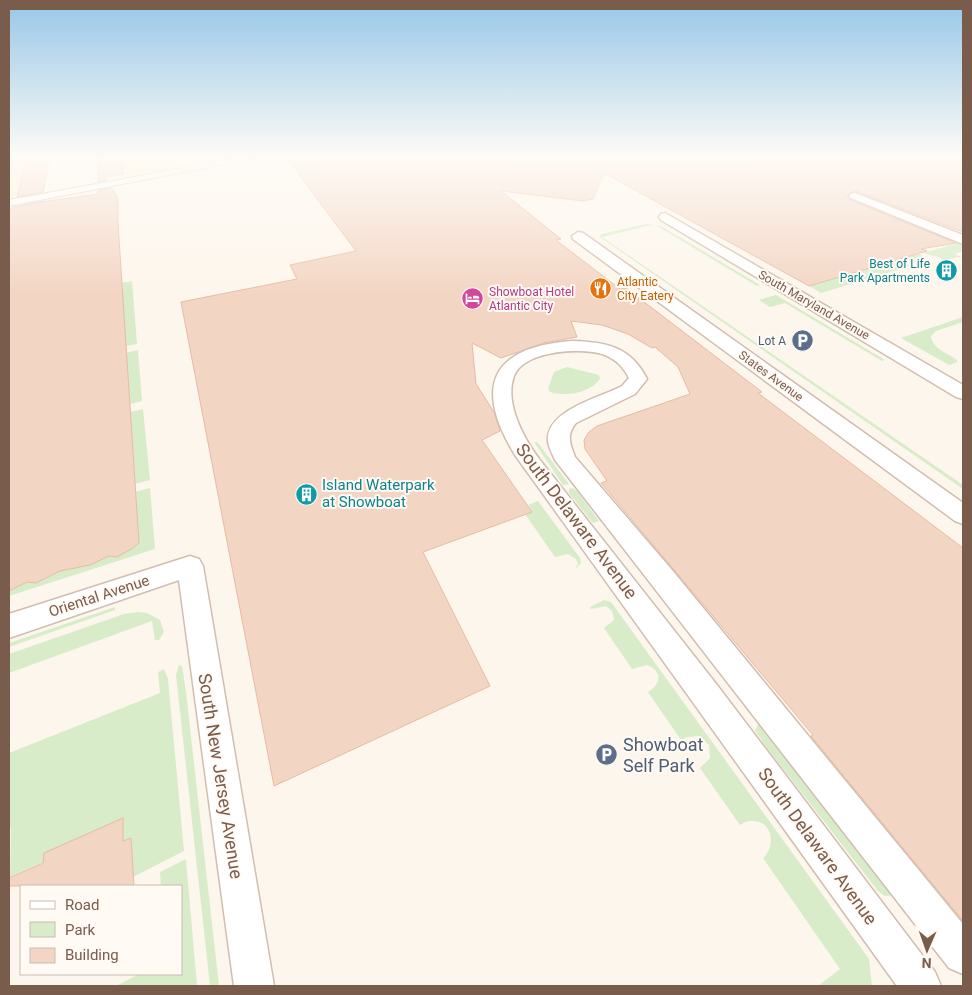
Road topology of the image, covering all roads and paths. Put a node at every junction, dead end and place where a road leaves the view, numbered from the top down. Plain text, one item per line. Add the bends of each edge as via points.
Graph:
1 (871, 202) edge
2 (898, 202) edge
3 (666, 217) dead end
4 (963, 228) edge
5 (578, 236) dead end
6 (963, 240) edge
7 (963, 393) edge
8 (963, 515) edge
9 (190, 566) joint
10 (9, 626) edge
11 (963, 954) edge
12 (254, 986) edge
13 (921, 986) edge

1 - 6 street
2 - 4 street
3 - 7 street, South Maryland Avenue
5 - 8 street, States Avenue
9 - 10 street, Oriental Avenue
9 - 12 street, South New Jersey Avenue
11 - 13 street, South Delaware Avenue via 559,449 560,430 567,418 623,395 634,386 638,379 631,366 616,354 587,346 556,347 520,357 506,373 503,385 515,439

